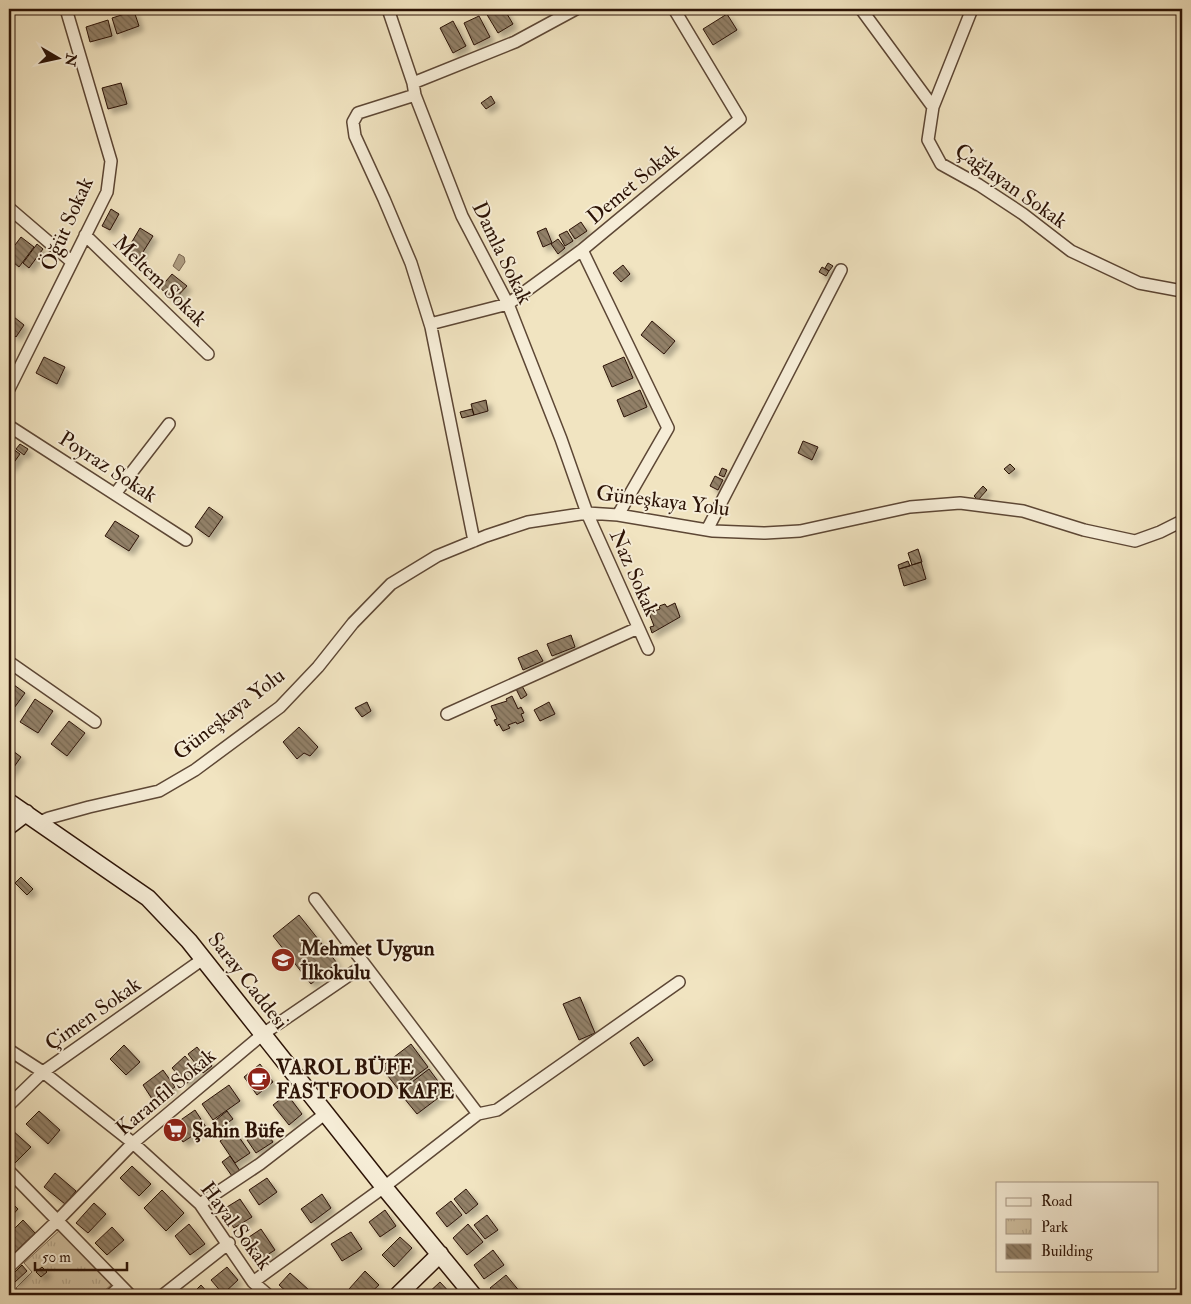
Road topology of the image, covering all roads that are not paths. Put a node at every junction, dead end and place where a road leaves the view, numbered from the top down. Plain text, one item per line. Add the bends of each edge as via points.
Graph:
1 (66, 9) edge
2 (388, 9) edge
3 (576, 9) edge
4 (674, 9) edge
5 (860, 9) edge
6 (972, 9) edge
7 (414, 82) junction
8 (415, 95) junction
9 (933, 107) junction
10 (9, 208) edge
11 (85, 235) junction
12 (582, 250) junction
13 (72, 262) junction
14 (841, 270) dead end
15 (1182, 291) edge
16 (508, 304) junction
17 (430, 324) junction
18 (208, 354) dead end
19 (9, 389) edge
20 (169, 424) dead end
21 (9, 426) edge
22 (115, 494) junction
23 (587, 513) junction
24 (618, 515) junction
25 (1182, 521) edge
26 (706, 530) junction
27 (186, 540) dead end
28 (474, 541) junction
29 (638, 628) junction
30 (648, 649) dead end
31 (9, 662) edge
32 (447, 714) dead end
33 (95, 722) dead end
34 (9, 802) edge
35 (33, 818) junction
36 (9, 826) edge
37 (315, 899) dead end
38 (203, 959) junction
39 (364, 965) junction
40 (679, 982) dead end
41 (263, 1034) junction
42 (9, 1050) edge
43 (43, 1072) junction
44 (9, 1105) edge
45 (326, 1113) junction
46 (478, 1114) junction
47 (134, 1143) junction
48 (9, 1171) edge
49 (384, 1187) junction
50 (200, 1204) junction
51 (58, 1220) junction
52 (229, 1243) junction
53 (440, 1254) junction
54 (9, 1267) edge
55 (253, 1282) junction
56 (121, 1286) junction
57 (111, 1295) edge
58 (130, 1295) edge
59 (163, 1295) edge
60 (268, 1295) edge
61 (398, 1295) edge
62 (473, 1295) edge

1 - 11 street, Öğüt Sokak via 112,161 106,192
2 - 7 street, Damla Sokak
3 - 7 street via 515,42
4 - 12 street, Demet Sokak via 740,119
5 - 9 street
6 - 9 street, Çağlayan Sokak
7 - 8 street, Damla Sokak
8 - 16 street, Damla Sokak via 462,216
8 - 17 street via 358,113 354,122 355,136 410,263
9 - 15 street, Çağlayan Sokak via 928,140 941,164 1023,214 1071,251 1139,283
10 - 13 street
11 - 13 street, Öğüt Sokak
11 - 18 street, Meltem Sokak
12 - 16 street, Demet Sokak
12 - 24 street via 668,428
13 - 19 street, Öğüt Sokak
14 - 26 street
16 - 17 street, Demet Sokak
16 - 23 street, Damla Sokak
17 - 28 street
20 - 22 street
21 - 22 street, Poyraz Sokak
22 - 27 street, Poyraz Sokak
23 - 24 street, Güneşkaya Yolu
23 - 28 street, Güneşkaya Yolu via 528,522
23 - 29 street, Naz Sokak
24 - 26 street, Güneşkaya Yolu
25 - 26 street, Güneşkaya Yolu via 1135,541 1084,530 1024,511 960,503 910,507 800,531
28 - 35 street, Güneşkaya Yolu via 437,556 391,584 280,707 196,770 159,791 49,818
29 - 30 street, Naz Sokak
29 - 32 street
31 - 33 street
34 - 35 street, Saray Caddesi
35 - 36 street, Güneşkaya Yolu
35 - 38 street, Saray Caddesi via 148,898
37 - 39 street
38 - 41 street, Saray Caddesi
38 - 43 street, Çimen Sokak
39 - 41 street, Karanfil Sokak
39 - 46 street
40 - 46 street via 497,1110
41 - 45 street, Saray Caddesi
41 - 47 street, Karanfil Sokak
42 - 43 street, Hayal Sokak
43 - 44 street, Çimen Sokak
43 - 47 street, Hayal Sokak
45 - 49 street, Saray Caddesi
45 - 50 street via 260,1164
46 - 49 street
47 - 50 street, Hayal Sokak
47 - 51 street, Karanfil Sokak
48 - 51 street
49 - 53 street, Saray Caddesi
49 - 55 street
50 - 52 street, Hayal Sokak
51 - 54 street, Karanfil Sokak
51 - 56 street
52 - 55 street, Hayal Sokak
52 - 59 street
53 - 61 street
53 - 62 street, Saray Caddesi
55 - 60 street, Hayal Sokak
56 - 57 street
56 - 58 street

